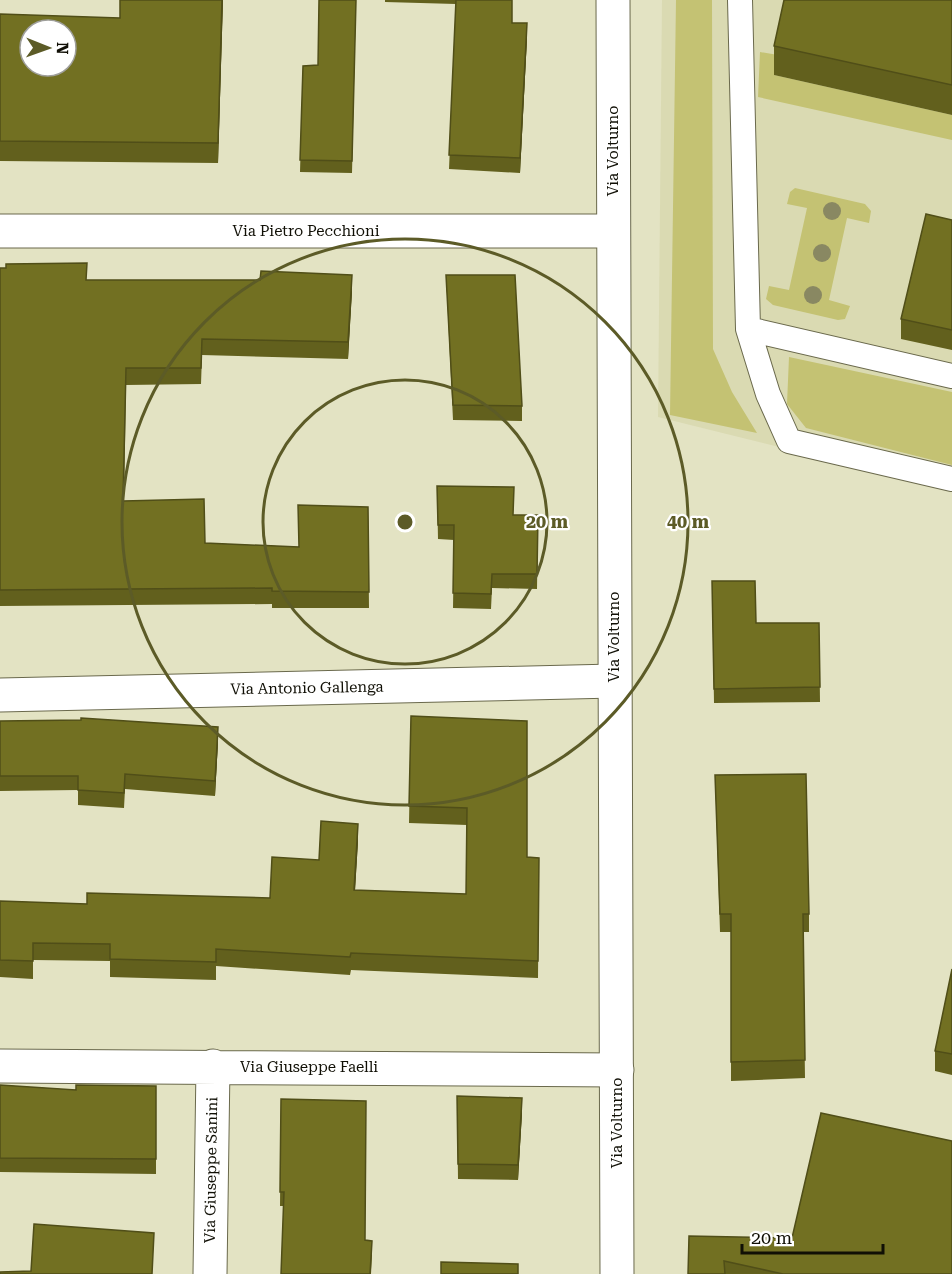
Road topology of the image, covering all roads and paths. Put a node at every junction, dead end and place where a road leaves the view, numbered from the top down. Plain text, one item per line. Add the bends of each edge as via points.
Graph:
1 (612, 0) edge
2 (740, 0) edge
3 (0, 231) edge
4 (613, 231) junction
5 (748, 329) junction
6 (952, 376) edge
7 (952, 479) edge
8 (614, 681) junction
9 (0, 695) edge
10 (0, 1066) edge
11 (213, 1066) junction
12 (617, 1070) junction
13 (210, 1274) edge
14 (617, 1274) edge

1 - 4 street, Via Volturno
2 - 5 lane
3 - 4 street, Via Pietro Pecchioni
4 - 8 street, Via Volturno
5 - 6 lane
5 - 7 lane via 768,394 789,441
8 - 9 street, Via Antonio Gallenga
8 - 12 street, Via Volturno
10 - 11 street, Via Giuseppe Faelli
11 - 12 street, Via Giuseppe Faelli
11 - 13 street, Via Giuseppe Sanini
12 - 14 street, Via Volturno

